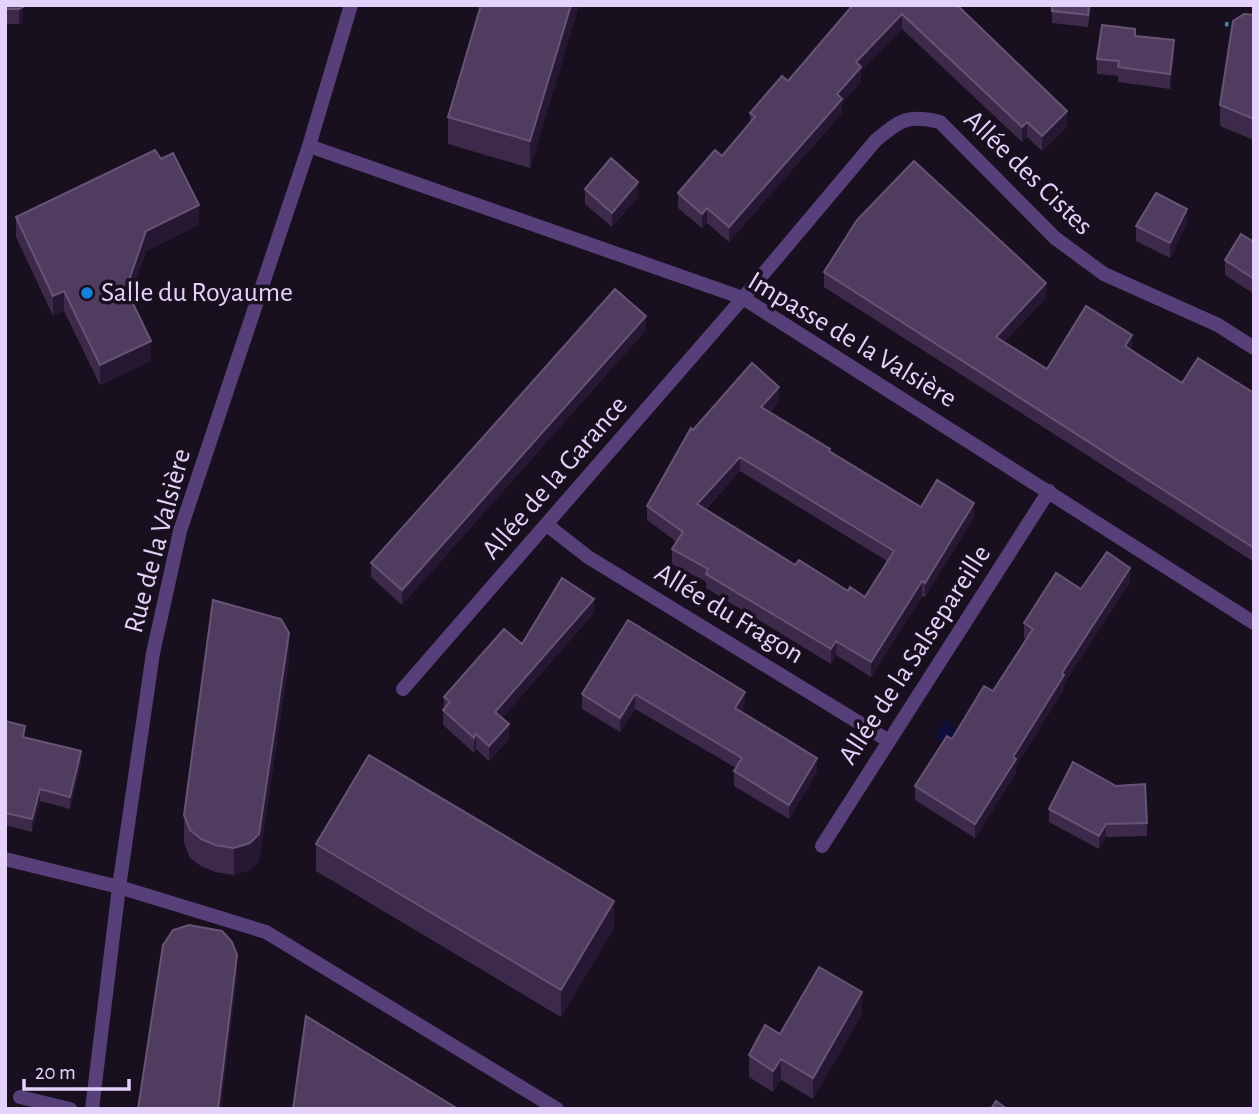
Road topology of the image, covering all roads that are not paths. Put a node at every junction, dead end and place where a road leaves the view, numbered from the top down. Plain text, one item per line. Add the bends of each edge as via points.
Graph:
1 (351, 5) edge
2 (309, 146) junction
3 (743, 298) junction
4 (1254, 348) edge
5 (1049, 491) junction
6 (547, 524) junction
7 (1254, 622) edge
8 (403, 689) dead end
9 (889, 741) junction
10 (822, 846) dead end
11 (5, 859) edge
12 (119, 887) junction
13 (20, 1097) dead end
14 (70, 1109) edge
15 (92, 1109) edge
16 (557, 1109) edge

1 - 2 street, Rue de la Valsière
2 - 3 street, Impasse de la Valsière
2 - 12 street, Rue de la Valsière via 180,531 153,653
3 - 4 street, Allée des Cistes via 876,140 899,121 919,116 940,122 1055,238 1104,274 1218,325
3 - 5 street, Impasse de la Valsière
3 - 6 street, Allée de la Garance
5 - 7 street, Impasse de la Valsière
5 - 9 street, Allée de la Salsepareille
6 - 8 street, Allée de la Garance
6 - 9 street, Allée du Fragon via 588,557
9 - 10 street, Allée de la Salsepareille
11 - 12 street
12 - 15 street, Rue de la Valsière
12 - 16 street via 266,932
13 - 14 street

